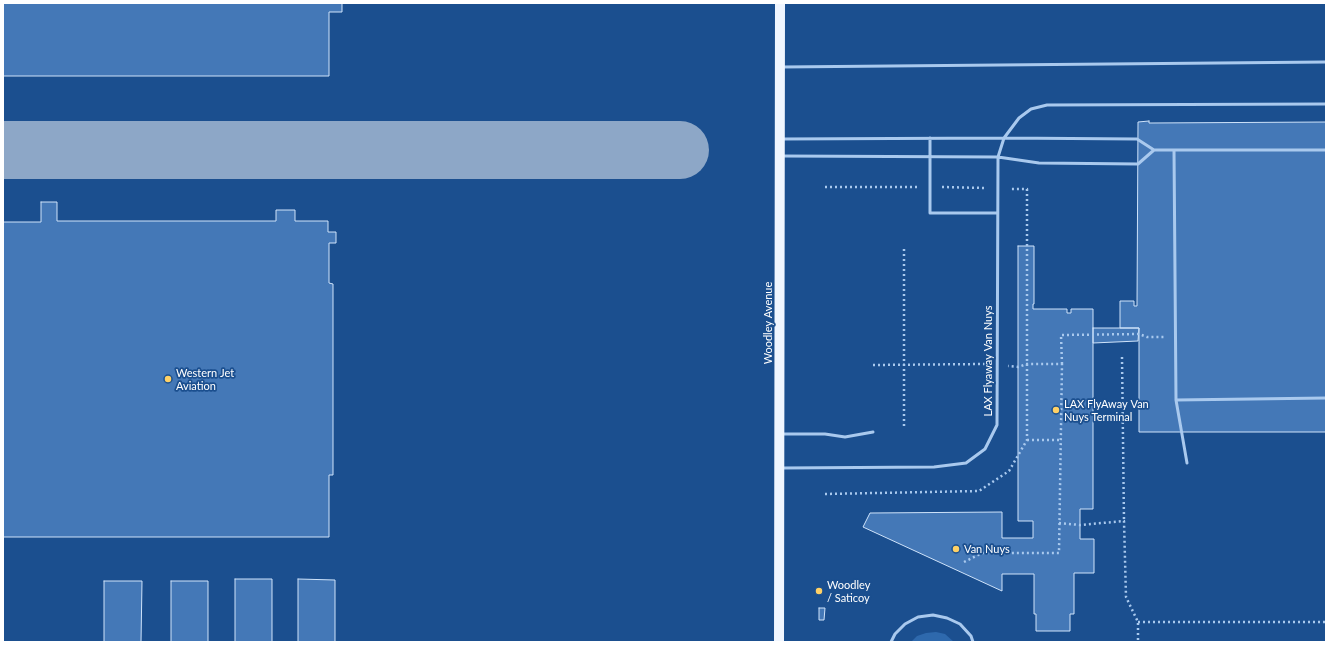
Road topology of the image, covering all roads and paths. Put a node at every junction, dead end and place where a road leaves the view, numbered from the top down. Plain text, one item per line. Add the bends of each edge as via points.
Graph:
1 (780, 3) edge
2 (1326, 62) edge
3 (780, 67) junction
4 (1326, 104) edge
5 (930, 138) junction
6 (1004, 138) junction
7 (780, 140) junction
8 (1154, 150) junction
9 (1174, 150) junction
10 (1326, 150) edge
11 (780, 156) junction
12 (930, 156) junction
13 (998, 157) junction
14 (997, 213) junction
15 (904, 250) dead end
16 (1175, 337) junction
17 (1122, 357) dead end
18 (904, 364) junction
19 (997, 364) junction
20 (1062, 364) junction
21 (873, 365) dead end
22 (1326, 398) edge
23 (1176, 400) junction
24 (904, 427) dead end
25 (873, 432) dead end
26 (780, 434) junction
27 (1027, 440) dead end
28 (1060, 440) junction
29 (1187, 463) dead end
30 (780, 468) junction
31 (1124, 521) junction
32 (1059, 523) junction
33 (964, 562) dead end
34 (1138, 622) junction
35 (1326, 622) edge
36 (779, 642) edge
37 (891, 642) edge
38 (973, 642) edge
39 (1138, 642) edge

1 - 3 main road, Woodley Avenue
2 - 3 lane
3 - 7 main road, Woodley Avenue
4 - 6 lane, LAX Flyaway Van Nuys via 1047,105 1031,109 1019,118
5 - 6 lane
5 - 7 lane
5 - 12 lane
6 - 8 lane via 1137,139
6 - 13 lane, LAX Flyaway Van Nuys
7 - 11 main road, Woodley Avenue
8 - 9 lane
8 - 13 lane via 1138,164 1039,163
9 - 10 lane
9 - 16 lane
11 - 12 lane
11 - 26 main road, Woodley Avenue
12 - 13 lane
12 - 14 lane via 930,213
13 - 14 lane, LAX Flyaway Van Nuys
14 - 19 lane, LAX Flyaway Van Nuys
15 - 18 path
16 - 20 path via 1147,337 1139,334 1061,335
16 - 23 lane
17 - 31 path
18 - 19 path
18 - 21 path
18 - 24 path
19 - 20 path via 1018,367 1027,364
19 - 30 lane, LAX Flyaway Van Nuys via 997,425 985,449 966,463 934,467
20 - 28 path
22 - 23 lane
23 - 29 lane
25 - 26 lane via 845,437 825,434
26 - 30 main road, Woodley Avenue
27 - 28 path
28 - 32 path
30 - 36 main road, Woodley Avenue
31 - 32 path via 1080,525
31 - 34 path via 1126,597
32 - 33 path via 1059,553 982,553
34 - 35 path
34 - 39 path
37 - 38 lane via 905,624 918,617 933,615 960,624

